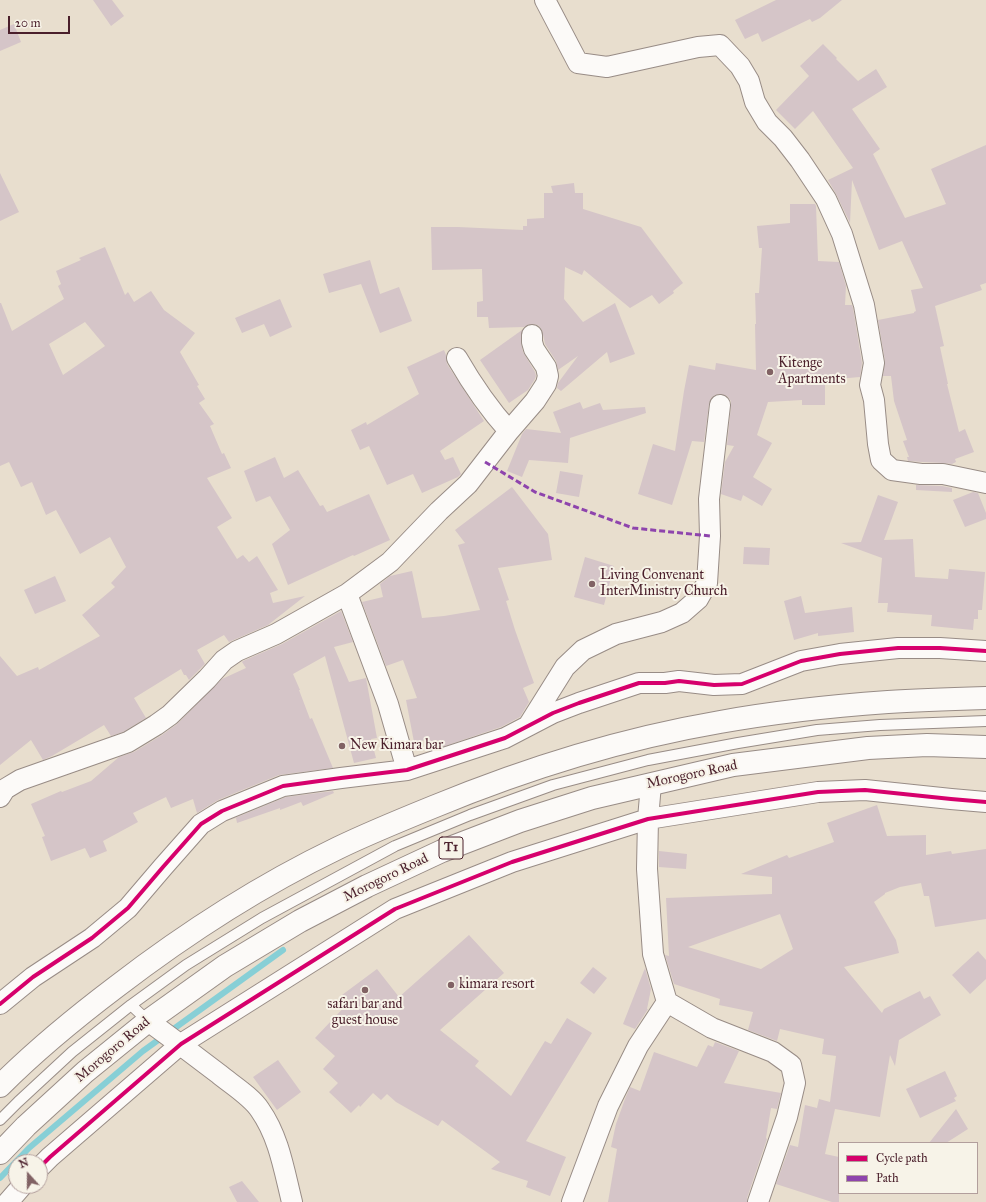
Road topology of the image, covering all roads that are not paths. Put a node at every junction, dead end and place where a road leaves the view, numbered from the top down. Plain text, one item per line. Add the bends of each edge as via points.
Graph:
1 (545, 0) edge
2 (532, 335) dead end
3 (457, 358) dead end
4 (720, 405) dead end
5 (509, 431) junction
6 (986, 483) edge
7 (347, 594) junction
8 (986, 651) edge
9 (986, 698) edge
10 (986, 721) edge
11 (935, 724) junction
12 (528, 726) junction
13 (986, 728) edge
14 (986, 747) edge
15 (408, 770) junction
16 (651, 784) junction
17 (0, 797) edge
18 (986, 802) edge
19 (648, 819) junction
20 (667, 1002) junction
21 (0, 1004) edge
22 (131, 1005) junction
23 (148, 1021) junction
24 (181, 1044) junction
25 (0, 1086) edge
26 (0, 1120) edge
27 (0, 1153) edge
28 (48, 1159) edge
29 (286, 1176) junction
30 (15, 1194) edge
31 (8, 1202) edge
32 (292, 1202) edge
33 (306, 1202) edge
34 (572, 1202) edge
35 (758, 1202) edge

1 - 6 street via 578,64 607,67 698,47 720,45 740,66 763,116 800,160 826,199 842,234 864,305 874,363 870,385 881,460 892,470 943,474
2 - 5 street via 534,349 548,376 536,401
3 - 5 street via 482,398
4 - 12 street via 709,498 707,583 698,599 682,613 662,622 616,634 583,650 565,667
5 - 7 street via 468,484 390,562
7 - 15 street via 388,704
7 - 17 street via 276,634 237,651 224,660 170,714 128,742 20,780 5,789
8 - 12 street via 891,648 801,661 742,684 714,685 679,681 639,683 553,713
9 - 25 highway via 874,703 719,722 631,740 556,761 479,788 338,848 264,887 203,924 144,965 81,1014
10 - 11 lane, Morogoro Road
11 - 13 lane, Morogoro Road
11 - 22 lane, Morogoro Road via 817,730 648,760 553,785 395,846 262,918 186,965
12 - 15 street via 505,738
14 - 16 highway, Morogoro Road / T1 via 927,745 868,748 733,765
15 - 21 street via 283,786 222,811 201,824 128,908 92,938 33,977
16 - 19 street
16 - 23 highway, Morogoro Road / T1 via 592,798 520,821 442,851 374,883 300,921 225,966
18 - 19 street via 865,790 818,792
19 - 20 street via 647,869 652,954
19 - 24 street via 512,862 395,909
20 - 34 street via 638,1046 608,1106
20 - 35 street via 712,1028 773,1052 791,1065 794,1083 787,1117
22 - 23 lane
22 - 26 lane, Morogoro Road via 72,1052
23 - 24 street
23 - 27 highway, Morogoro Road / T1 via 85,1072
24 - 28 street
24 - 29 street via 260,1108 279,1149
29 - 32 street
29 - 33 street
30 - 31 street

